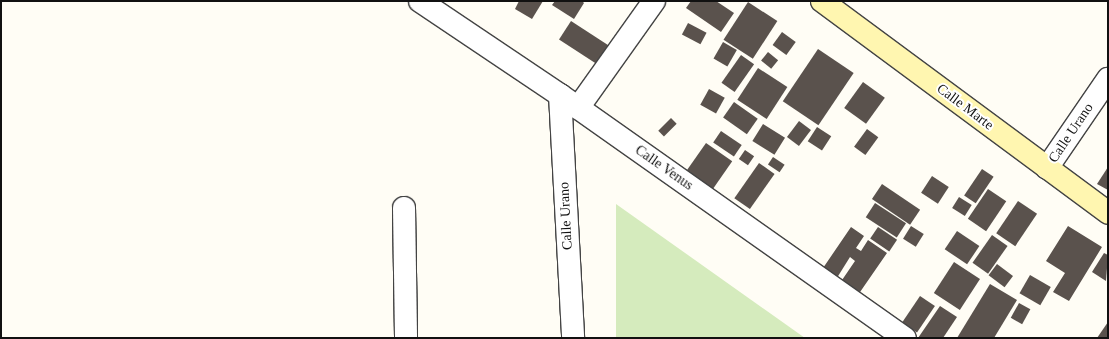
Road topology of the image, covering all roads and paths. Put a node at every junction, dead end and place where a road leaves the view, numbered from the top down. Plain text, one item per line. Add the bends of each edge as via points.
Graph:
1 (654, 1) edge
2 (822, 1) edge
3 (420, 2) edge
4 (1108, 79) edge
5 (560, 95) junction
6 (578, 108) junction
7 (1047, 168) junction
8 (404, 208) dead end
9 (1108, 213) edge
10 (406, 338) edge
11 (573, 338) edge
12 (905, 338) edge

1 - 6 street
2 - 7 street, Calle Marte
3 - 5 street, Calle Venus
4 - 7 street, Calle Urano
5 - 6 street, Calle Venus
5 - 11 street, Calle Urano
6 - 12 street, Calle Venus
7 - 9 street, Calle Marte
8 - 10 street

